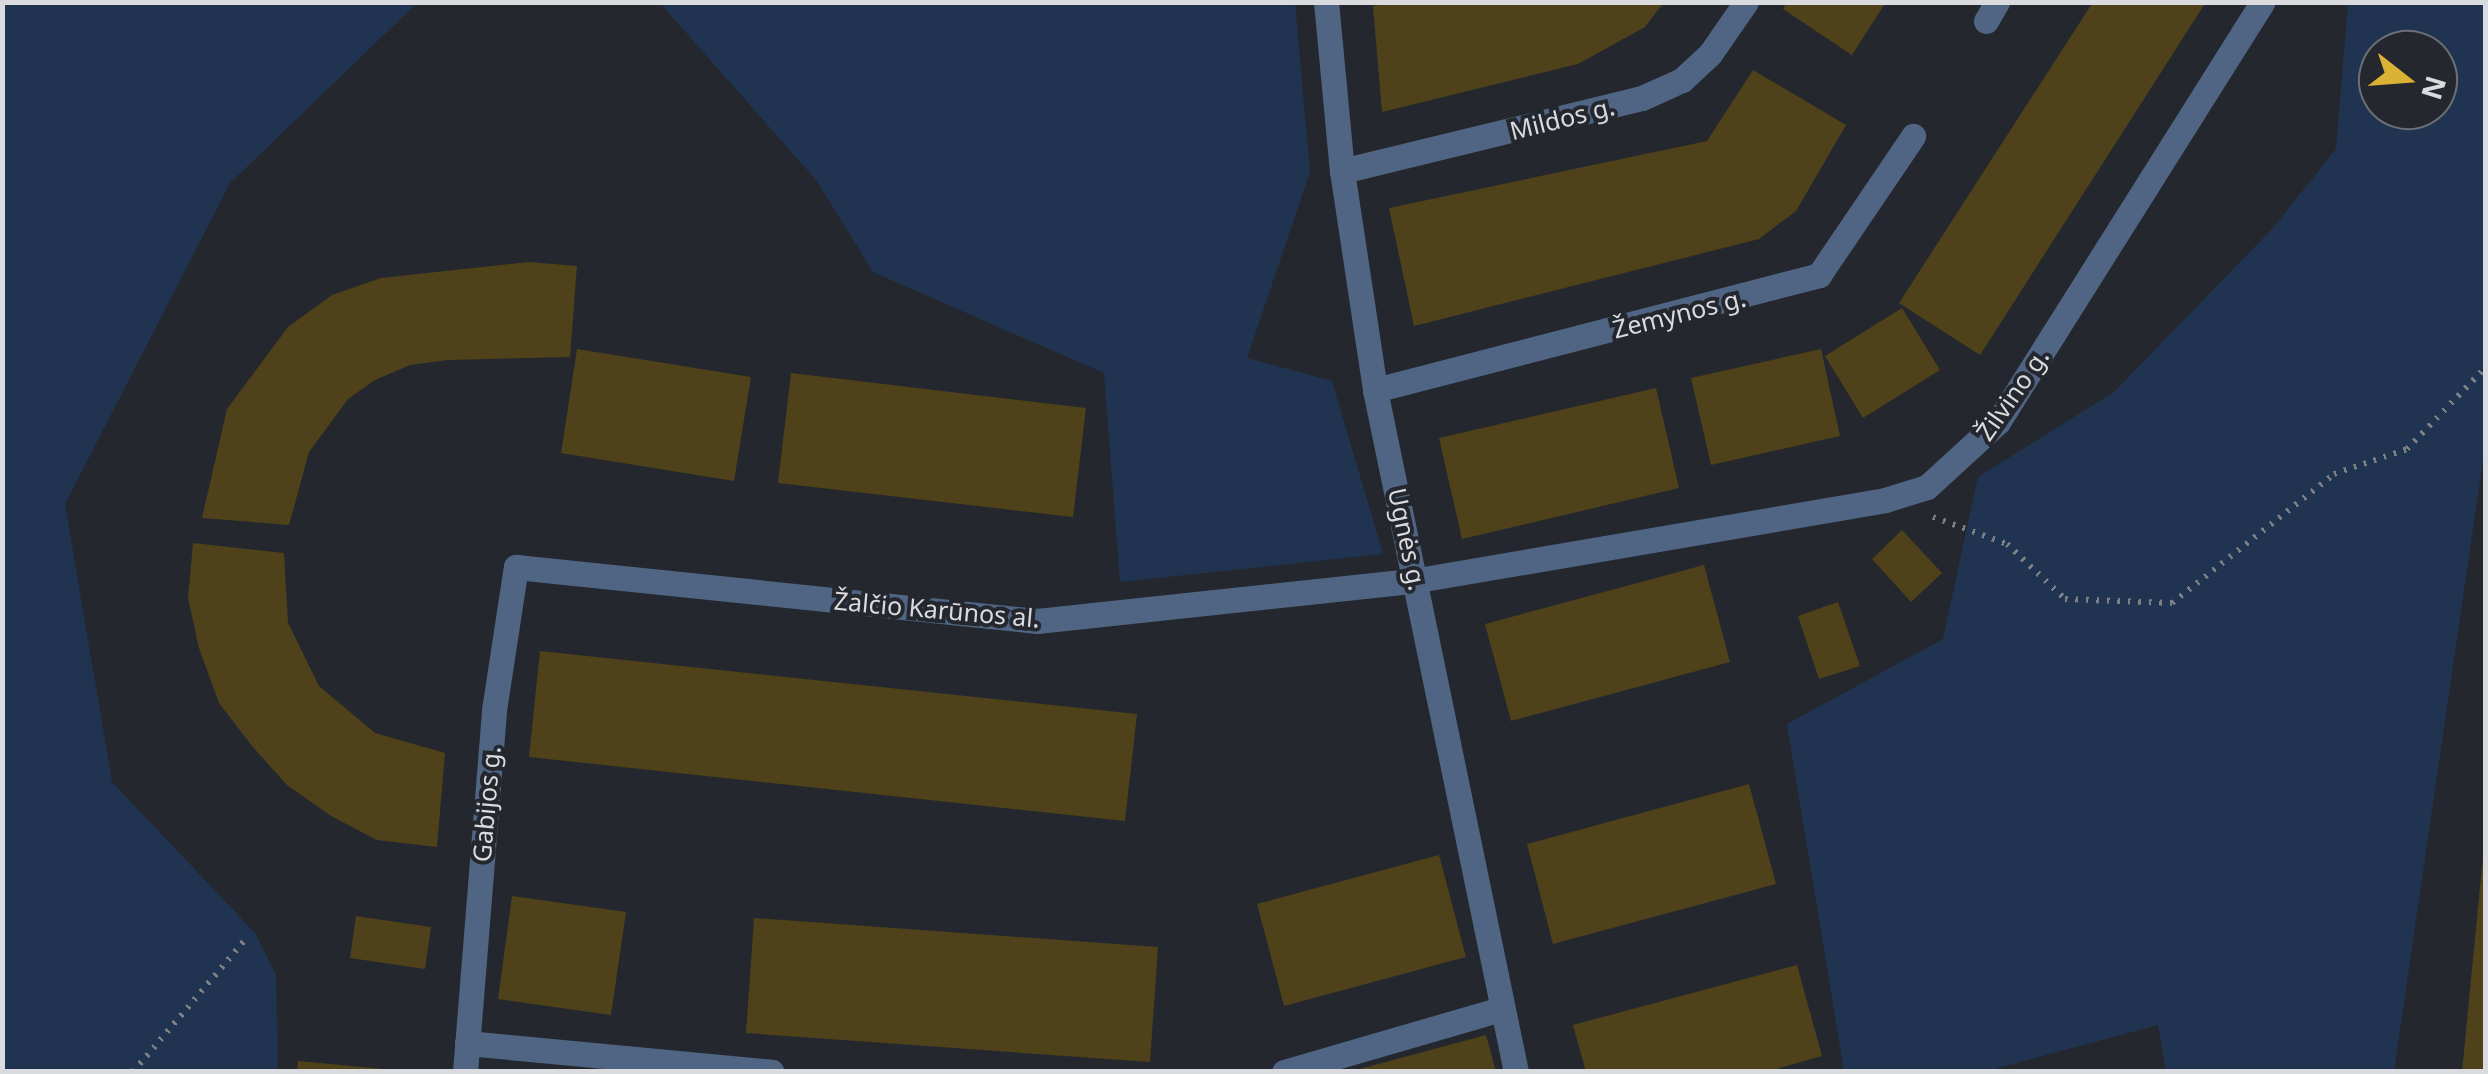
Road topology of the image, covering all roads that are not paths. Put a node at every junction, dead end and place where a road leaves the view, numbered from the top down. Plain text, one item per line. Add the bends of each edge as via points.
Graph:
1 (1326, 2) edge
2 (1746, 2) edge
3 (2262, 2) edge
4 (1913, 136) dead end
5 (1342, 172) junction
6 (1375, 390) junction
7 (516, 567) joint
8 (1418, 580) junction
9 (1500, 1009) junction
10 (468, 1043) junction
11 (465, 1072) edge
12 (772, 1072) edge
13 (1284, 1072) edge
14 (1516, 1072) edge

1 - 5 street, Ugnės g.
2 - 5 street, Mildos g. via 1710,54 1682,80 1642,98
3 - 8 street, Žilvino g. via 1998,422 1927,487 1885,500
4 - 6 street, Žemynos g. via 1819,275
5 - 6 street, Ugnės g.
6 - 8 street, Ugnės g.
7 - 8 street, Žalčio Karūnos al. via 1038,620
7 - 10 street, Gabijos g. via 494,710
8 - 9 street, Ugnės g.
9 - 13 street
9 - 14 street, Ugnės g.
10 - 11 street, Gabijos g.
10 - 12 street

